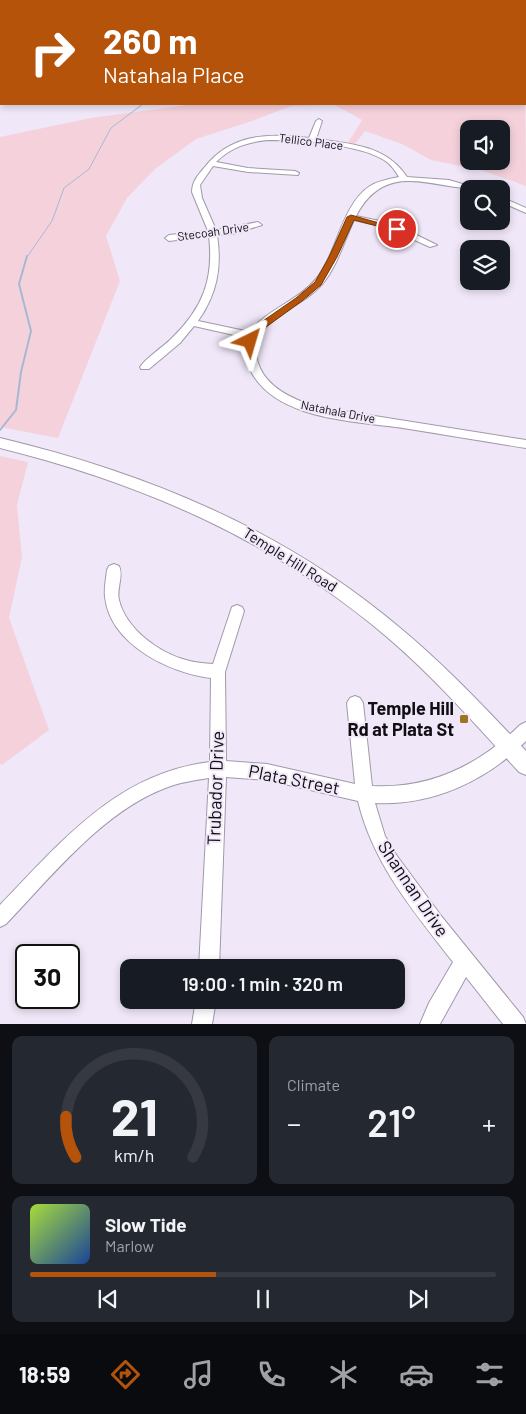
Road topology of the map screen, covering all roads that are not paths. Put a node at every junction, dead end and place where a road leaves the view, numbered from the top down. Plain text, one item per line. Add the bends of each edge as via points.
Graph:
1 (320, 121) dead end
2 (312, 141) junction
3 (212, 164) junction
4 (295, 173) dead end
5 (404, 179) junction
6 (460, 185) edge
7 (510, 203) edge
8 (526, 211) edge
9 (351, 217) junction
10 (258, 225) dead end
11 (213, 234) junction
12 (169, 238) dead end
13 (433, 245) dead end
14 (193, 323) junction
15 (253, 336) junction
16 (145, 367) dead end
17 (0, 443) edge
18 (526, 444) edge
19 (114, 570) dead end
20 (237, 611) dead end
21 (218, 672) junction
22 (355, 703) dead end
23 (526, 730) edge
24 (510, 748) junction
25 (526, 765) edge
26 (218, 768) junction
27 (364, 794) junction
28 (0, 918) edge
29 (209, 959) edge
30 (464, 962) junction
31 (204, 1009) edge
32 (202, 1024) edge
33 (430, 1024) edge
34 (516, 1024) edge

1 - 2 street
2 - 3 street, Tellico Place via 282,137 249,140 224,150
2 - 5 street, Tellico Place via 374,153 393,164
3 - 4 street
3 - 11 street, Tellico Place via 196,188
5 - 6 street via 442,180
5 - 9 street via 368,191
7 - 8 street
9 - 13 street via 391,226
9 - 15 street via 318,283
10 - 11 street, Stecoah Drive
11 - 12 street, Stecoah Drive
11 - 14 street, Tellico Place via 217,259 215,275 206,301
14 - 15 street
14 - 16 street, Tellico Place
15 - 18 street, Natahala Drive via 250,341 252,362 259,378 274,392 298,405
17 - 24 main road, Temple Hill Road via 66,458 121,476 246,531 318,575 392,631 425,660
19 - 21 street via 112,599 130,633 154,652 180,666
20 - 21 street, Trubador Drive
21 - 26 street, Trubador Drive
22 - 27 street, Shannan Drive
23 - 24 street, Plata Street
24 - 25 main road, Temple Hill Road
24 - 27 street, Plata Street via 472,773 442,786 413,793
26 - 27 street, Plata Street via 254,770
26 - 28 street, Plata Street via 166,779 114,808 88,828
26 - 29 street, Trubador Drive
27 - 30 street, Shannan Drive via 376,837
30 - 33 street
30 - 34 street, Shannan Drive
31 - 32 street

